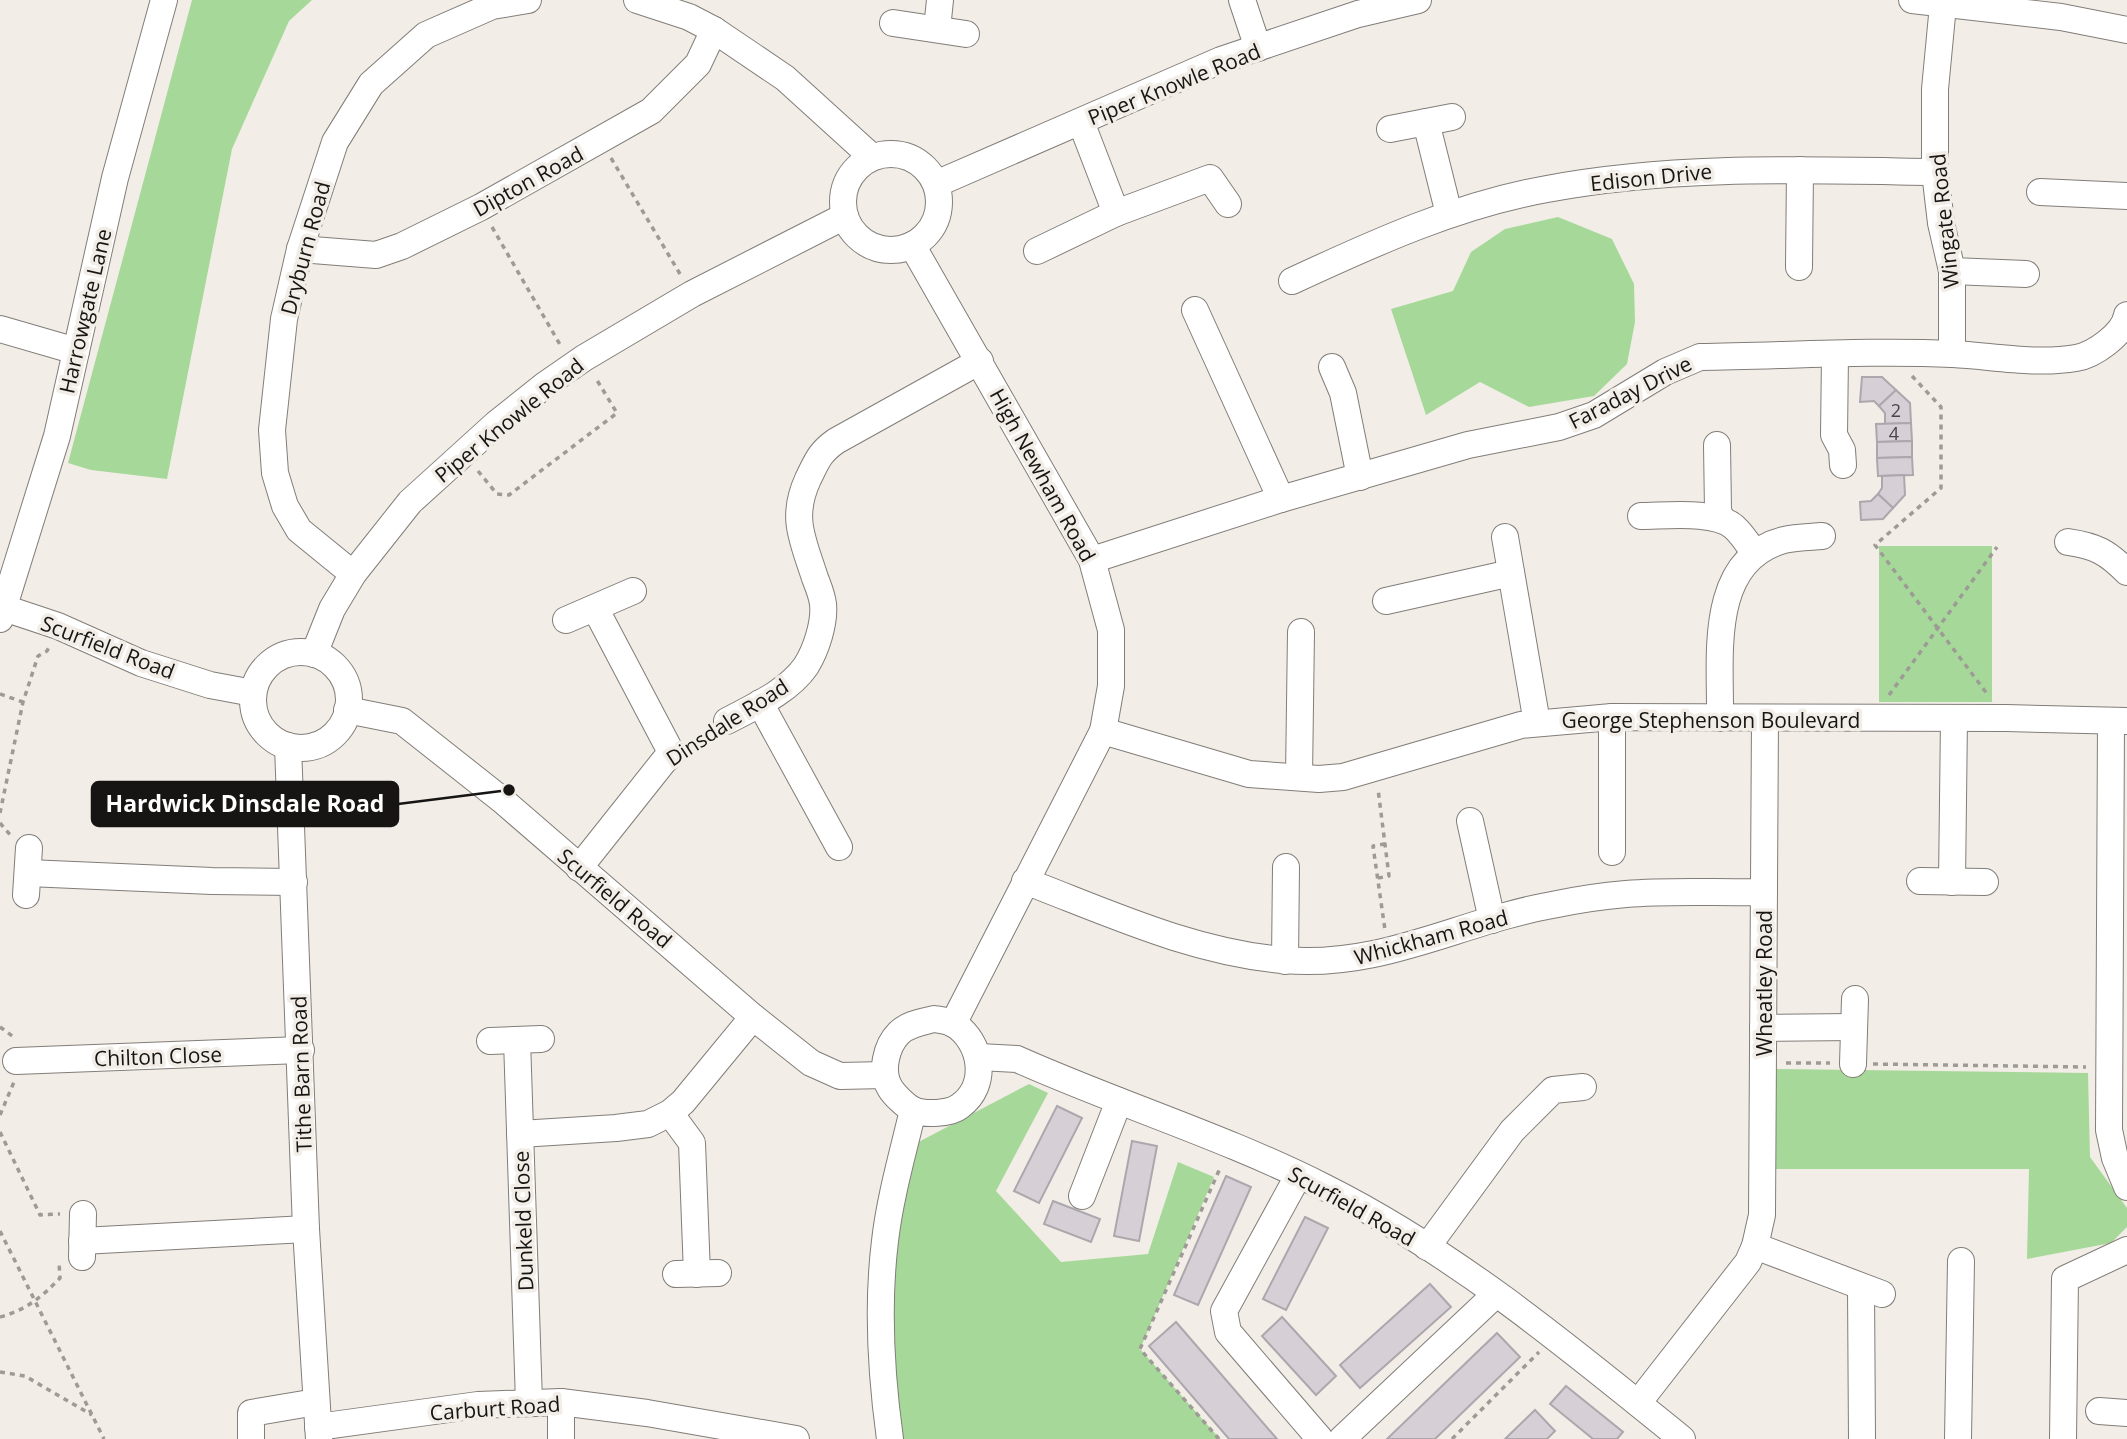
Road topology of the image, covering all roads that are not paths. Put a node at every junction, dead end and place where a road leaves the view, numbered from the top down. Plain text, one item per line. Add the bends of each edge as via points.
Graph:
1 (164, 0) edge
2 (528, 0) edge
3 (637, 0) edge
4 (940, 0) edge
5 (1242, 0) edge
6 (1418, 0) edge
7 (1912, 0) edge
8 (1944, 5) junction
9 (2063, 8) edge
10 (893, 23) dead end
11 (937, 29) junction
12 (714, 30) junction
13 (2127, 30) edge
14 (966, 34) dead end
15 (1258, 48) junction
16 (1452, 117) dead end
17 (1081, 122) junction
18 (1426, 122) junction
19 (1390, 129) dead end
20 (872, 157) junction
21 (1800, 170) junction
22 (1935, 172) junction
23 (936, 184) junction
24 (2040, 191) dead end
25 (2127, 196) edge
26 (1228, 204) dead end
27 (1116, 214) junction
28 (1449, 214) junction
29 (845, 216) junction
30 (912, 245) junction
31 (300, 249) junction
32 (1037, 251) dead end
33 (1799, 267) dead end
34 (1952, 271) junction
35 (2026, 274) dead end
36 (1292, 281) dead end
37 (1195, 310) dead end
38 (2127, 315) edge
39 (0, 329) edge
40 (76, 351) junction
41 (1952, 354) junction
42 (1835, 355) junction
43 (980, 361) junction
44 (1332, 367) dead end
45 (1717, 445) dead end
46 (1843, 465) dead end
47 (1360, 477) junction
48 (1281, 499) junction
49 (1641, 516) dead end
50 (1728, 523) junction
51 (1822, 536) dead end
52 (1505, 537) dead end
53 (2068, 542) dead end
54 (1755, 554) junction
55 (1092, 560) junction
56 (2126, 570) edge
57 (1511, 573) junction
58 (353, 574) junction
59 (633, 591) dead end
60 (1386, 601) dead end
61 (595, 608) junction
62 (2, 614) edge
63 (566, 620) dead end
64 (1301, 632) dead end
65 (314, 654) junction
66 (253, 693) junction
67 (760, 704) junction
68 (347, 710) junction
69 (1612, 717) junction
70 (1720, 718) junction
71 (1765, 719) junction
72 (1954, 719) junction
73 (727, 721) road end
74 (2119, 722) edge
75 (1537, 723) junction
76 (1103, 731) junction
77 (289, 746) junction
78 (1299, 777) junction
79 (1470, 821) dead end
80 (840, 847) dead end
81 (1612, 852) dead end
82 (1286, 867) dead end
83 (579, 868) junction
84 (28, 872) dead end
85 (1025, 881) junction
86 (1920, 881) dead end
87 (1952, 881) junction
88 (1985, 881) dead end
89 (294, 882) junction
90 (1764, 892) junction
91 (1492, 920) junction
92 (1285, 961) junction
93 (1854, 999) dead end
94 (753, 1017) junction
95 (953, 1024) junction
96 (1854, 1027) junction
97 (1763, 1028) junction
98 (490, 1041) dead end
99 (301, 1050) junction
100 (12, 1052) edge
101 (979, 1057) junction
102 (1853, 1064) road end
103 (885, 1074) junction
104 (1584, 1089) dead end
105 (1119, 1101) junction
106 (913, 1110) junction
107 (670, 1114) junction
108 (520, 1134) junction
109 (1298, 1176) junction
110 (2127, 1187) edge
111 (1083, 1196) dead end
112 (83, 1214) road end
113 (306, 1229) junction
114 (1755, 1246) junction
115 (1427, 1247) junction
116 (2127, 1250) edge
117 (1961, 1261) dead end
118 (697, 1273) dead end
119 (1496, 1294) junction
120 (528, 1402) junction
121 (561, 1402) junction
122 (1638, 1404) junction
123 (2099, 1411) dead end
124 (2127, 1413) edge
125 (317, 1423) edge
126 (1857, 1428) edge
127 (251, 1439) edge
128 (561, 1439) edge
129 (796, 1439) edge
130 (890, 1439) edge
131 (1320, 1439) edge
132 (1342, 1439) edge
133 (1682, 1439) edge
134 (1958, 1439) edge
135 (2063, 1439) edge

1 - 40 street, Harrowgate Lane
2 - 31 street, Dryburn Road via 492,6 426,35 371,83 335,142
3 - 12 street
4 - 11 street
5 - 15 street
6 - 15 street, Piper Knowle Road via 1358,14
7 - 8 street
8 - 9 street
8 - 22 street, Wingate Road via 1935,89
9 - 13 street
10 - 11 street
11 - 14 street
12 - 20 street via 785,78
12 - 31 street, Dipton Road via 698,64 651,111 481,207 376,255
15 - 17 street, Piper Knowle Road
16 - 18 street
17 - 23 street, Piper Knowle Road
17 - 27 street
18 - 19 street
18 - 28 street
20 - 23 street via 889,154 912,159
20 - 29 street via 858,166 846,183
21 - 22 street, Edison Drive
21 - 28 street, Edison Drive via 1626,177 1545,189
21 - 33 street
22 - 34 street, Wingate Road
23 - 30 street via 936,217 926,235
24 - 25 street
26 - 27 street via 1210,178
27 - 32 street
28 - 36 street, Edison Drive
29 - 30 street via 859,238 873,247 890,250
29 - 58 street, Piper Knowle Road via 692,293 578,361 410,502
30 - 43 street, High Newham Road
31 - 58 street, Dryburn Road via 284,319 272,430 275,472 285,506 299,530
34 - 35 street
34 - 41 street, Wingate Road
37 - 48 street
38 - 41 street, Faraday Drive via 2113,340 2078,358
39 - 40 street
40 - 62 street, Harrowgate Lane via 57,436
41 - 42 street, Faraday Drive
42 - 46 street via 1833,435 1842,450
42 - 47 street, Faraday Drive via 1700,357 1665,372 1594,415
43 - 55 street, High Newham Road
43 - 67 street, Dinsdale Road via 820,453 802,492 798,526 823,603 816,644 789,684
44 - 47 street via 1343,393
45 - 50 street via 1718,510
47 - 48 street, Faraday Drive
48 - 55 street, Faraday Drive
49 - 50 street
50 - 54 street
51 - 54 street via 1784,540
52 - 57 street
53 - 56 street via 2091,545
54 - 70 street via 1731,583 1721,618
55 - 76 street, High Newham Road via 1111,630 1111,686
57 - 60 street
57 - 75 street
58 - 65 street, Piper Knowle Road
59 - 61 street
61 - 63 street
61 - 83 street, Dinsdale Road via 672,754
62 - 66 street, Scurfield Road via 58,626 141,663
64 - 78 street
65 - 66 street via 282,656 263,671
65 - 68 street via 342,675 348,692
66 - 77 street via 261,726 273,739
67 - 73 street, Dinsdale Road
67 - 80 street
68 - 77 street via 326,741 301,748
68 - 83 street, Scurfield Road via 402,721
69 - 70 street, George Stephenson Boulevard
69 - 75 street, George Stephenson Boulevard
69 - 81 street
70 - 71 street, George Stephenson Boulevard
71 - 72 street, George Stephenson Boulevard
71 - 90 street, Wheatley Road
72 - 74 street, George Stephenson Boulevard
72 - 87 street
74 - 110 street via 2109,1130
75 - 78 street, George Stephenson Boulevard via 1343,776
76 - 78 street, George Stephenson Boulevard via 1250,774
76 - 85 street, High Newham Road
77 - 89 street, Tithe Barn Road
79 - 91 street
82 - 92 street
83 - 94 street, Scurfield Road
84 - 89 street
85 - 92 street, Whickham Road via 1176,939
85 - 95 street, High Newham Road
86 - 87 street
87 - 88 street
89 - 99 street, Tithe Barn Road
90 - 91 street, Whickham Road via 1626,894 1550,905
90 - 97 street, Wheatley Road
91 - 92 street, Whickham Road via 1388,953
93 - 96 street
94 - 103 street, Scurfield Road via 811,1063 840,1076
94 - 107 street
95 - 101 street via 975,1046
95 - 103 street via 934,1019 914,1023 899,1033 889,1051
96 - 97 street
96 - 102 street
97 - 114 street, Wheatley Road via 1762,1215
98 - 108 street, Dunkeld Close via 529,1039
99 - 100 street, Chilton Close
99 - 113 street, Tithe Barn Road
101 - 105 street, Scurfield Road via 1017,1059
101 - 106 street via 978,1081 960,1107
103 - 106 street via 890,1088
104 - 115 street via 1553,1090 1512,1131
105 - 109 street, Scurfield Road
105 - 111 street
106 - 130 street via 895,1185 882,1275 883,1387
107 - 108 street via 626,1127
107 - 118 street via 692,1143
108 - 120 street, Dunkeld Close
109 - 115 street, Scurfield Road
109 - 131 street via 1224,1311 1228,1332
112 - 113 street via 82,1249
113 - 125 street, Tithe Barn Road
114 - 122 street, Wheatley Road via 1748,1262
114 - 126 street via 1872,1291
115 - 119 street, Scurfield Road
116 - 135 street via 2065,1279
117 - 134 street
119 - 122 street, Scurfield Road
119 - 132 street
120 - 121 street, Carburt Road
120 - 125 street, Carburt Road
121 - 128 street
121 - 129 street, Carburt Road
122 - 133 street, Scurfield Road
123 - 124 street
125 - 127 street via 251,1413

